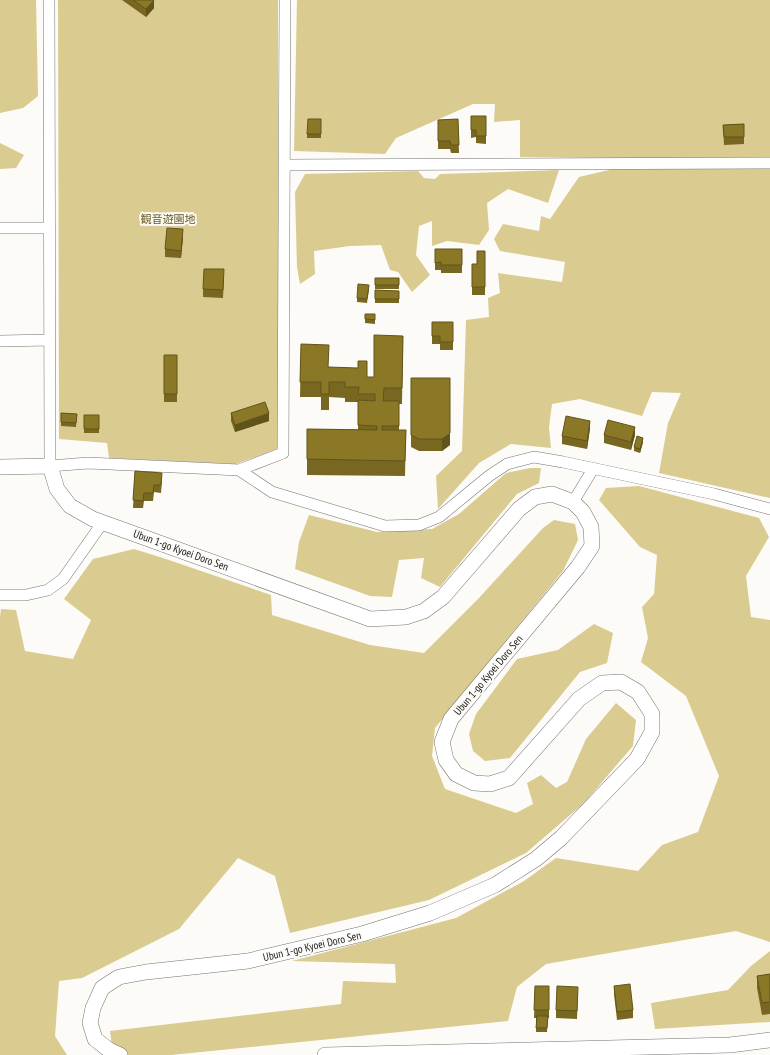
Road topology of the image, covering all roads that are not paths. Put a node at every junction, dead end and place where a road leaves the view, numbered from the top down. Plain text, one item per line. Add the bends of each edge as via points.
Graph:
1 (50, 0) edge
2 (285, 0) edge
3 (770, 163) edge
4 (285, 165) junction
5 (0, 228) edge
6 (50, 228) junction
7 (50, 340) junction
8 (0, 341) edge
9 (50, 466) junction
10 (0, 467) edge
11 (593, 468) junction
12 (239, 470) junction
13 (573, 502) junction
14 (770, 509) edge
15 (103, 522) junction
16 (0, 595) edge
17 (770, 1040) edge
18 (120, 1055) edge
19 (325, 1055) edge

1 - 6 street
2 - 4 street
3 - 4 street
4 - 12 street via 283,452
5 - 6 street
6 - 7 street
7 - 8 street
7 - 9 street
9 - 10 street
9 - 12 street via 88,463
9 - 15 street, Ubun 1-go Kyoei Doro Sen via 57,488 70,506
11 - 12 street via 534,458 507,464 439,517 419,525 385,526 272,492
11 - 13 street
11 - 14 street
13 - 15 street, Ubun 1-go Kyoei Doro Sen via 552,494 535,497 519,510 443,597 424,611 406,617 370,619
13 - 18 street, Ubun 1-go Kyoei Doro Sen via 583,512 591,527 592,546 578,567 451,719 442,742 446,760 456,774 474,783 490,784 508,778 579,699 602,683 621,682 638,692 652,714 652,732 637,759 561,838 536,859 495,885 430,913 362,934 248,960 120,977 102,988 92,1008 90,1023 95,1039
15 - 16 street via 63,579 48,590 26,595
17 - 19 street via 730,1045

